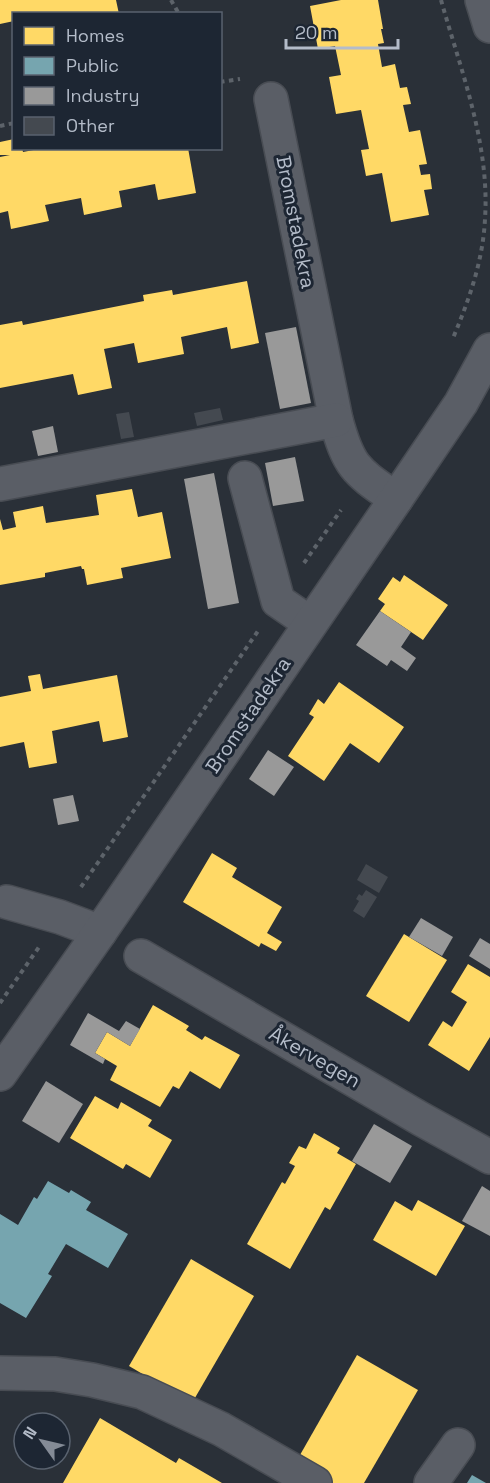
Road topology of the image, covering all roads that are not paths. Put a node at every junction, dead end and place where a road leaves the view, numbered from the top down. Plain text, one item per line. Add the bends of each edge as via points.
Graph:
1 (483, 0) edge
2 (490, 26) edge
3 (272, 99) dead end
4 (490, 350) edge
5 (336, 420) junction
6 (245, 478) dead end
7 (0, 484) edge
8 (396, 499) junction
9 (310, 623) junction
10 (7, 902) dead end
11 (100, 932) junction
12 (141, 956) dead end
13 (0, 1074) edge
14 (490, 1157) edge
15 (0, 1372) edge
16 (458, 1445) dead end
17 (315, 1483) edge
18 (431, 1483) edge

1 - 2 street
3 - 5 street, Bromstadekra
4 - 8 street, Bromstadekra via 461,403
5 - 7 street
5 - 8 street, Bromstadekra via 344,450 353,465
6 - 9 street via 278,600
8 - 9 street, Bromstadekra
9 - 11 street, Bromstadekra
10 - 11 street
11 - 13 street, Bromstadekra
12 - 14 street, Åkervegen
15 - 17 street via 55,1374 142,1392 221,1429
16 - 18 street

